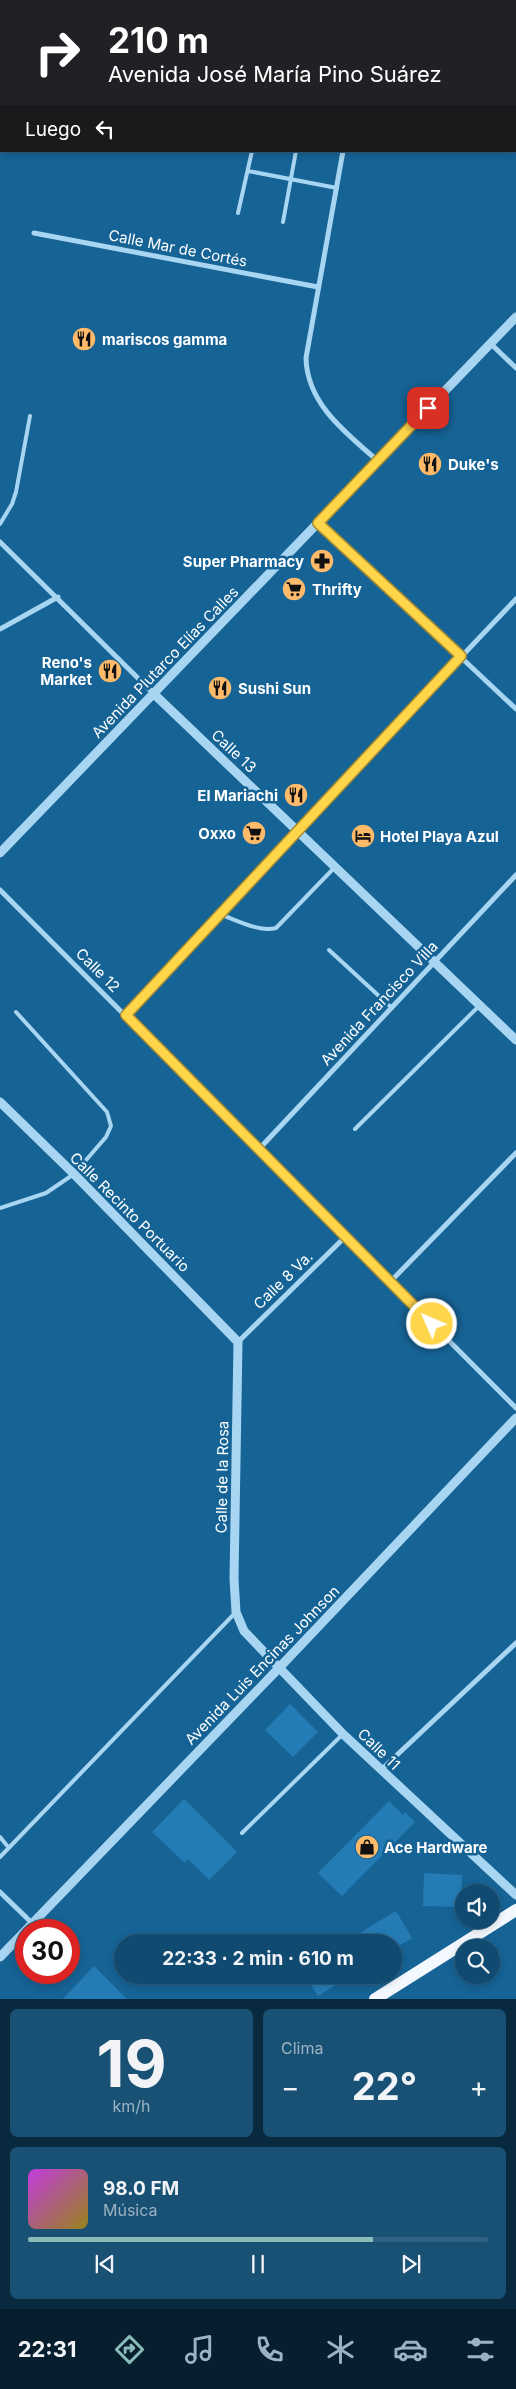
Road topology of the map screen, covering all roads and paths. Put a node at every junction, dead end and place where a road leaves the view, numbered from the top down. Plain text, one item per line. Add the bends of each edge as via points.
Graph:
1 (252, 152) edge
2 (296, 152) edge
3 (343, 152) edge
4 (248, 171) junction
5 (290, 179) junction
6 (337, 188) junction
7 (238, 213) dead end
8 (284, 222) dead end
9 (34, 233) dead end
10 (318, 287) junction
11 (516, 317) edge
12 (490, 343) junction
13 (516, 368) edge
14 (30, 416) dead end
15 (378, 461) junction
16 (318, 523) junction
17 (0, 524) edge
18 (0, 542) edge
19 (58, 598) junction
20 (516, 600) edge
21 (0, 629) edge
22 (461, 656) junction
23 (154, 694) junction
24 (516, 709) edge
25 (297, 830) junction
26 (0, 852) edge
27 (335, 866) junction
28 (516, 875) edge
29 (0, 890) edge
30 (219, 914) junction
31 (329, 950) dead end
32 (436, 962) junction
33 (480, 1005) junction
34 (392, 1008) junction
35 (16, 1012) dead end
36 (126, 1015) junction
37 (516, 1040) edge
38 (0, 1102) edge
39 (355, 1129) dead end
40 (260, 1148) junction
41 (516, 1153) edge
42 (74, 1174) junction
43 (0, 1208) edge
44 (345, 1237) junction
45 (390, 1282) junction
46 (238, 1342) junction
47 (516, 1408) edge
48 (516, 1418) edge
49 (236, 1612) junction
50 (516, 1643) edge
51 (278, 1669) junction
52 (344, 1734) junction
53 (381, 1770) junction
54 (242, 1833) dead end
55 (0, 1837) edge
56 (9, 1848) junction
57 (0, 1857) edge
58 (0, 1892) edge
59 (516, 1895) edge
60 (516, 1910) edge
61 (28, 1919) edge
62 (38, 1919) edge
63 (15, 1942) edge
64 (0, 1957) edge
65 (375, 1999) edge

1 - 4 lane
2 - 5 lane
3 - 6 street
4 - 5 lane
4 - 7 lane
5 - 6 lane
5 - 8 lane
6 - 10 street
9 - 10 street, Calle Mar de Cortés
10 - 15 street via 306,358 309,382 327,411
11 - 12 street, Avenida Plutarco Elías Calles
12 - 13 street
12 - 15 street, Avenida Plutarco Elías Calles
14 - 17 lane via 16,492
15 - 16 street, Avenida Plutarco Elías Calles
16 - 22 street
16 - 23 street, Avenida Plutarco Elías Calles
18 - 19 street, Calle 13
19 - 21 street
19 - 23 street, Calle 13
20 - 22 street
22 - 24 street
22 - 25 street
23 - 25 street, Calle 13
23 - 26 street, Avenida Plutarco Elías Calles
25 - 27 street, Calle 13
25 - 30 street
27 - 30 lane via 276,928 262,929
27 - 32 street, Calle 13
28 - 32 street, Avenida Francisco Villa
29 - 36 street, Calle 12
30 - 36 street
31 - 34 lane
32 - 33 street, Calle 13
32 - 34 street, Avenida Francisco Villa
33 - 37 street, Calle 13
33 - 39 lane
34 - 40 street, Avenida Francisco Villa
35 - 42 lane via 108,1112 111,1126 106,1137
36 - 40 street, Calle 12
38 - 42 street, Calle Recinto Portuario
40 - 44 street, Calle 12
41 - 45 street
42 - 43 lane via 46,1193
42 - 46 street, Calle Recinto Portuario
44 - 45 street, Calle 12
44 - 46 street, Calle 8 Va.
45 - 47 street, Calle 12
46 - 49 street, Calle de la Rosa
48 - 51 street, Avenida Luis Encinas Johnson
49 - 51 street, Calle 11 via 244,1631
49 - 56 lane
50 - 53 street
51 - 52 street, Calle 11
51 - 62 street, Avenida Luis Encinas Johnson
52 - 53 street, Calle 11
52 - 54 lane
53 - 59 street, Calle 11
55 - 56 lane
56 - 57 lane
58 - 61 street
60 - 65 main road
63 - 64 street, Avenida Luis Encinas Johnson

